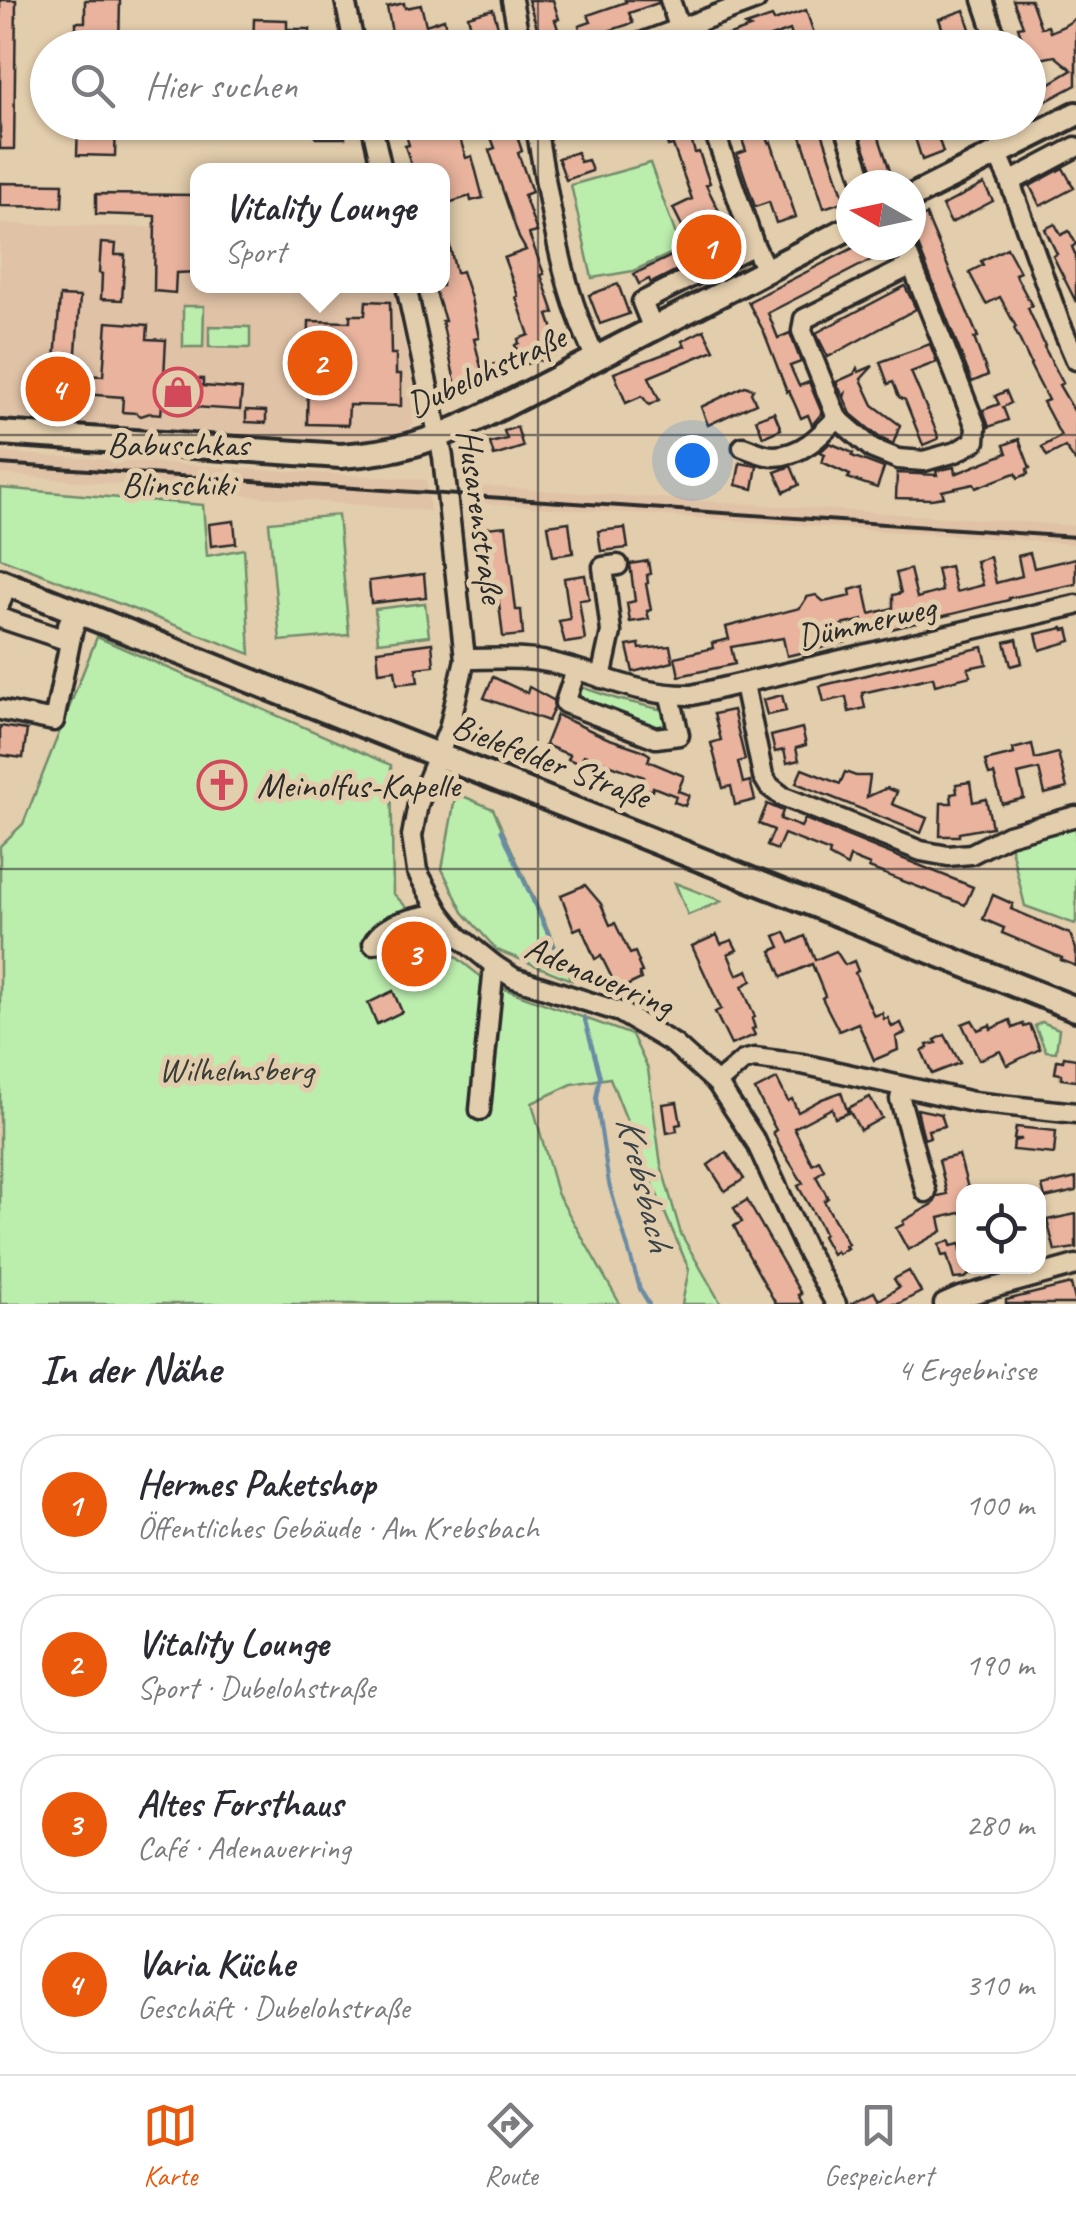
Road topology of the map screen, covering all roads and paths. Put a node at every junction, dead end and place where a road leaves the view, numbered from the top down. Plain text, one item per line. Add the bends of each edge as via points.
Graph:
1 (345, 0) edge
2 (512, 0) edge
3 (670, 0) edge
4 (756, 0) edge
5 (983, 0) edge
6 (679, 28) junction
7 (351, 30) edge
8 (518, 30) edge
9 (674, 30) edge
10 (993, 30) edge
11 (1076, 114) edge
12 (1046, 124) edge
13 (540, 140) edge
14 (718, 140) edge
15 (850, 140) edge
16 (1014, 140) edge
17 (1076, 148) edge
18 (997, 152) junction
19 (860, 170) edge
20 (1010, 182) junction
21 (926, 188) edge
22 (836, 235) edge
23 (754, 245) junction
24 (910, 260) edge
25 (912, 266) junction
26 (766, 270) junction
27 (408, 293) edge
28 (653, 329) junction
29 (596, 358) junction
30 (1076, 360) edge
31 (837, 418) junction
32 (0, 433) edge
33 (439, 438) junction
34 (742, 447) dead end
35 (618, 565) dead end
36 (2, 589) edge
37 (1076, 605) edge
38 (76, 609) junction
39 (0, 618) edge
40 (465, 660) junction
41 (576, 670) junction
42 (601, 678) junction
43 (744, 684) junction
44 (670, 696) junction
45 (0, 710) edge
46 (437, 754) junction
47 (1076, 816) edge
48 (440, 913) junction
49 (374, 944) dead end
50 (494, 965) junction
51 (1076, 1009) edge
52 (717, 1082) junction
53 (902, 1088) junction
54 (480, 1110) dead end
55 (1076, 1113) edge
56 (926, 1192) dead end
57 (1076, 1265) edge
58 (836, 1304) edge
59 (944, 1304) edge

1 - 7 street
2 - 8 street
3 - 6 street
4 - 6 street
5 - 10 street
6 - 9 street
11 - 12 main road
13 - 29 street via 557,242
14 - 23 street
15 - 19 street
16 - 18 main road
17 - 20 street
18 - 20 street
18 - 21 main road
20 - 30 street
22 - 26 main road, Dubelohstraße
23 - 26 street
23 - 28 street via 642,302
24 - 25 street
25 - 31 street via 804,319 802,331
25 - 31 street via 976,441 924,461 898,459 862,442
26 - 28 main road, Dubelohstraße
27 - 33 street, Husarenstraße
28 - 29 main road, Dubelohstraße
29 - 33 main road, Dubelohstraße
31 - 34 street via 816,440 790,453 772,456
32 - 33 main road, Dubelohstraße via 342,456
33 - 40 street, Husarenstraße
35 - 42 street via 603,567 611,632
36 - 38 main road, Bielefelder Straße
37 - 43 street, Dümmerweg
38 - 39 street via 63,639
38 - 45 street via 54,721
38 - 46 main road, Bielefelder Straße
40 - 41 street, Dümmerweg via 526,658
40 - 46 street, Husarenstraße
41 - 42 street, Dümmerweg
41 - 44 street via 565,703 656,738 679,735
42 - 44 street, Dümmerweg
43 - 44 street, Dümmerweg
43 - 47 street via 764,776 782,796 948,856
46 - 48 street, Adenauerring via 412,836 417,872
46 - 51 main road, Bielefelder Straße
48 - 49 street via 380,932
48 - 50 street, Adenauerring
50 - 52 street, Adenauerring via 514,978 620,1012 674,1044
50 - 54 street
52 - 53 street via 754,1058
52 - 58 street, Adenauerring via 756,1142
53 - 55 street
53 - 56 street
57 - 59 street

